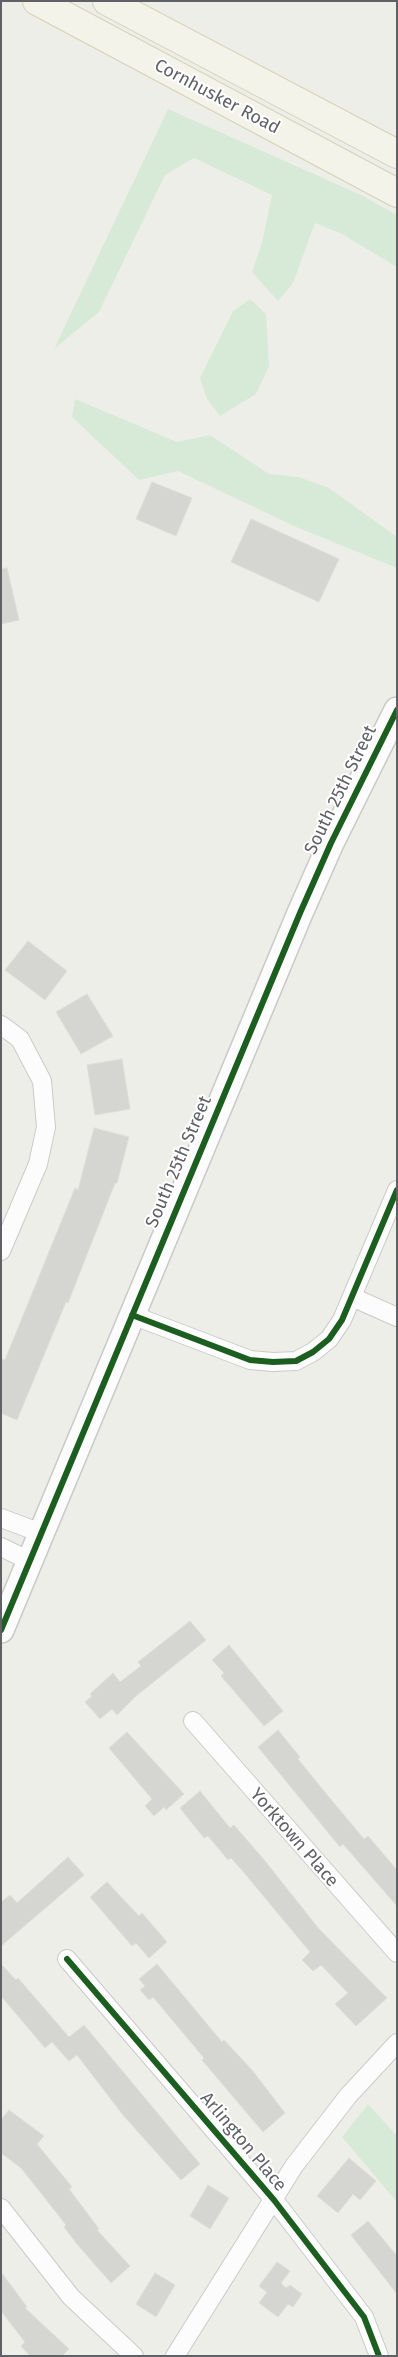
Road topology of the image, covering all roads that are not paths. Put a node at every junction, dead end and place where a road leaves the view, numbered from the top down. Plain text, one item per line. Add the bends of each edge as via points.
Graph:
1 (37, 1) edge
2 (108, 1) edge
3 (397, 154) edge
4 (397, 192) edge
5 (397, 710) edge
6 (1, 1024) edge
7 (397, 1190) edge
8 (1, 1251) edge
9 (352, 1298) junction
10 (132, 1315) junction
11 (397, 1317) edge
12 (1, 1518) edge
13 (41, 1533) junction
14 (1, 1547) edge
15 (30, 1561) junction
16 (1, 1630) edge
17 (193, 1721) dead end
18 (397, 1953) edge
19 (67, 1959) dead end
20 (397, 2043) edge
21 (274, 2200) junction
22 (1, 2208) edge
23 (134, 2356) edge
24 (175, 2356) edge
25 (379, 2356) edge

1 - 4 main road, Cornhusker Road
2 - 3 main road, Cornhusker Road
5 - 10 street, South 25th Street via 300,912
6 - 8 street via 20,1039 42,1081 46,1127 38,1164
7 - 9 street
9 - 10 street via 329,1339 296,1361 250,1360
9 - 11 street
10 - 13 street, South 25th Street
12 - 13 street
13 - 15 street, South 25th Street
14 - 15 street
15 - 16 street, South 25th Street
17 - 18 street, Yorktown Place
19 - 21 street, Arlington Place
20 - 21 street via 325,2123
21 - 24 street
21 - 25 street, Arlington Place via 364,2317
22 - 23 street via 71,2297

